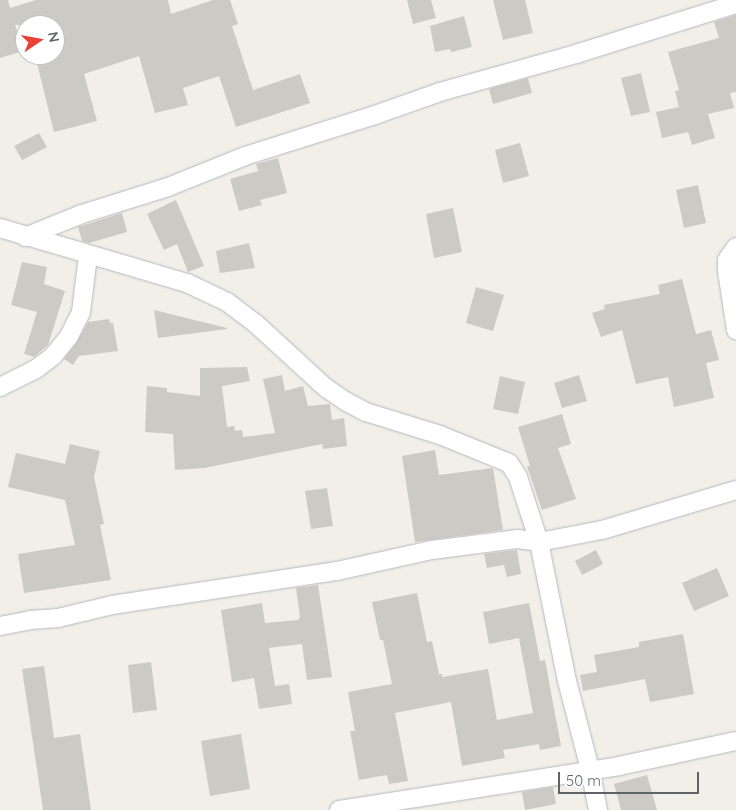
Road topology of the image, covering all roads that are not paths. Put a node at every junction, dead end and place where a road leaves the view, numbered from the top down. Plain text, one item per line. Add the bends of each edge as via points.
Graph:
1 (736, 4) edge
2 (0, 228) edge
3 (24, 237) junction
4 (736, 247) edge
5 (88, 256) junction
6 (736, 330) edge
7 (0, 387) edge
8 (736, 490) edge
9 (539, 542) junction
10 (0, 626) edge
11 (736, 741) edge
12 (590, 769) junction
13 (340, 810) edge
14 (598, 810) edge

1 - 3 street via 440,92 245,156 168,187 82,214
2 - 3 street
3 - 5 street
4 - 6 street via 727,260
5 - 7 street via 81,312 69,336 53,356 36,369
5 - 9 street via 187,283 227,302 345,401 366,412 440,435 509,463 518,477
8 - 9 street via 602,530
9 - 10 street via 518,539 432,550 337,571 112,605 58,618
9 - 12 street via 567,681
11 - 12 street via 619,766
12 - 13 street
12 - 14 street

